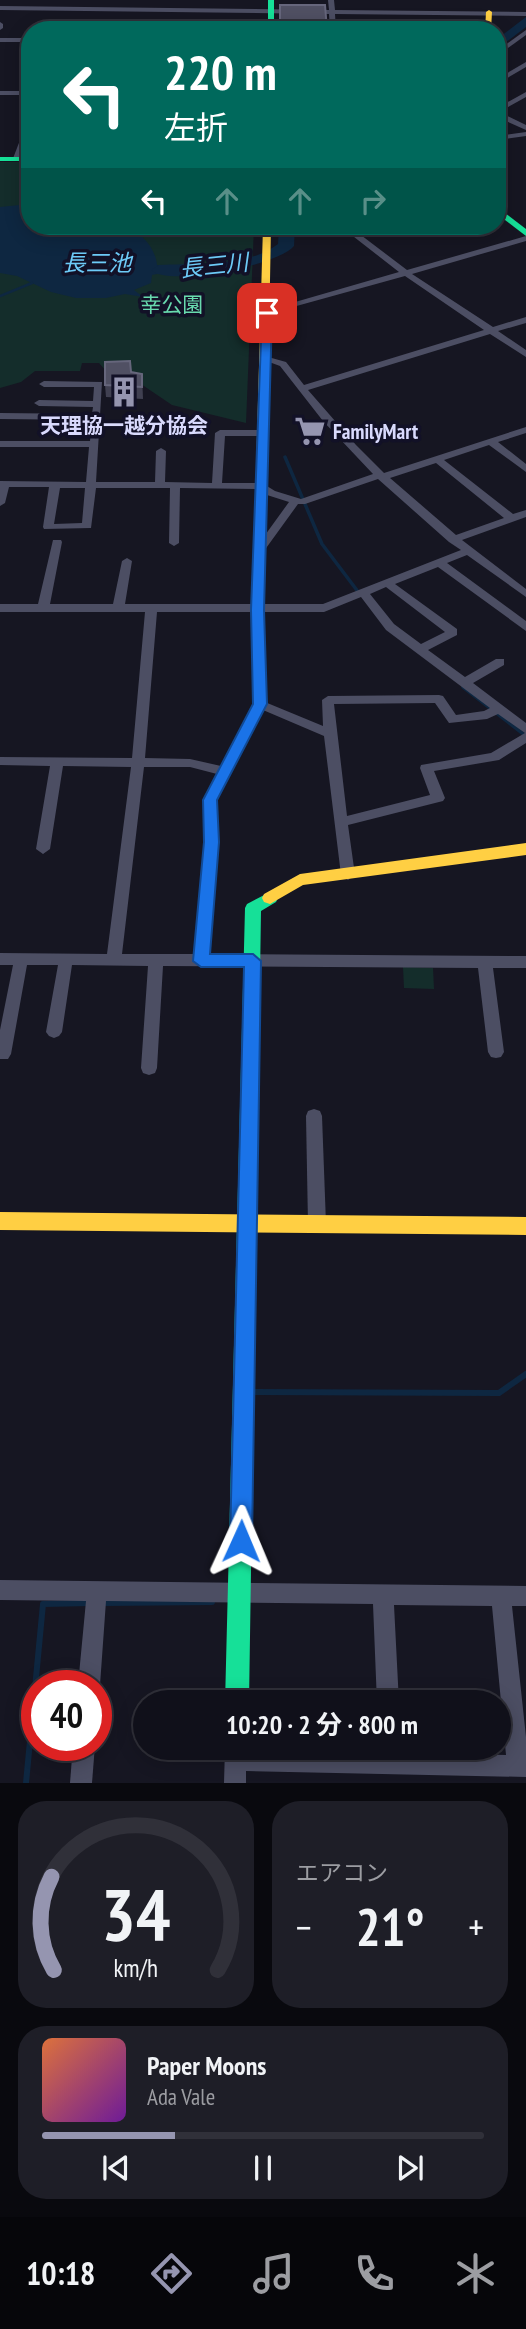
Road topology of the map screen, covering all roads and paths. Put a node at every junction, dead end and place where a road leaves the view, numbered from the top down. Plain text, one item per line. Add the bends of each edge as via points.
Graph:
1 (74, 0) edge
2 (331, 0) edge
3 (271, 5) edge
4 (487, 6) edge
5 (0, 8) edge
6 (70, 9) junction
7 (331, 10) junction
8 (526, 14) edge
9 (66, 21) edge
10 (333, 21) edge
11 (526, 32) edge
12 (0, 40) edge
13 (21, 40) edge
14 (506, 47) edge
15 (526, 64) edge
16 (506, 76) edge
17 (506, 91) edge
18 (0, 93) edge
19 (21, 93) edge
20 (526, 95) edge
21 (506, 107) edge
22 (506, 118) edge
23 (526, 128) edge
24 (526, 134) edge
25 (506, 137) edge
26 (506, 218) edge
27 (267, 235) edge
28 (356, 235) edge
29 (526, 235) edge
30 (404, 271) junction
31 (267, 313) junction
32 (526, 320) edge
33 (491, 331) junction
34 (526, 354) edge
35 (264, 357) junction
36 (44, 384) dead end
37 (303, 389) junction
38 (39, 403) dead end
39 (97, 404) junction
40 (0, 416) edge
41 (97, 417) junction
42 (526, 429) edge
43 (263, 433) junction
44 (491, 442) junction
45 (0, 444) edge
46 (95, 444) junction
47 (160, 451) dead end
48 (438, 460) junction
49 (526, 469) edge
50 (381, 476) junction
51 (2, 484) edge
52 (55, 484) junction
53 (92, 485) junction
54 (160, 485) junction
55 (175, 485) junction
56 (217, 486) junction
57 (262, 486) junction
58 (295, 501) junction
59 (0, 503) edge
60 (526, 513) edge
61 (511, 519) junction
62 (453, 540) junction
63 (57, 542) dead end
64 (174, 543) dead end
65 (260, 549) junction
66 (467, 551) junction
67 (127, 561) dead end
68 (440, 563) junction
69 (387, 584) junction
70 (363, 592) junction
71 (526, 594) edge
72 (0, 608) edge
73 (43, 608) junction
74 (118, 608) junction
75 (151, 609) junction
76 (258, 610) junction
77 (526, 627) edge
78 (421, 649) junction
79 (500, 662) dead end
80 (465, 682) junction
81 (260, 704) junction
82 (499, 708) junction
83 (526, 729) edge
84 (330, 734) junction
85 (526, 737) edge
86 (0, 761) edge
87 (57, 762) junction
88 (138, 763) junction
89 (225, 771) junction
90 (341, 822) junction
91 (43, 849) dead end
92 (526, 849) edge
93 (348, 875) junction
94 (65, 958) junction
95 (114, 958) junction
96 (0, 959) edge
97 (22, 959) junction
98 (156, 959) junction
99 (201, 961) junction
100 (253, 961) junction
101 (485, 961) junction
102 (526, 962) edge
103 (54, 1032) dead end
104 (496, 1052) dead end
105 (3, 1054) dead end
106 (149, 1068) dead end
107 (314, 1116) dead end
108 (0, 1221) edge
109 (246, 1224) junction
110 (317, 1224) junction
111 (526, 1226) edge
112 (0, 1590) edge
113 (97, 1591) junction
114 (240, 1594) junction
115 (383, 1595) junction
116 (502, 1596) junction
117 (526, 1596) edge
118 (90, 1670) edge
119 (237, 1690) edge
120 (387, 1690) edge
121 (235, 1760) edge
122 (443, 1760) edge
123 (83, 1761) edge
124 (522, 1766) edge
125 (81, 1783) edge
126 (234, 1783) edge

1 - 6 street
2 - 7 street
3 - 6 street
3 - 7 street
4 - 7 street
4 - 8 street
5 - 6 street
6 - 9 street
7 - 10 street
11 - 14 street
12 - 13 street
15 - 16 street
17 - 20 street
18 - 19 street
20 - 21 street
22 - 23 street
24 - 25 street
26 - 29 street
27 - 31 street
28 - 30 street
29 - 30 street
30 - 31 street
30 - 33 street
31 - 35 street
32 - 33 street
33 - 34 street
33 - 37 street
35 - 37 street via 284,364
35 - 43 street
36 - 39 street via 99,384
37 - 50 street via 336,433
38 - 39 street
39 - 41 street
40 - 41 street
41 - 46 street
42 - 44 street
43 - 56 street via 220,433
43 - 57 street
44 - 48 street
44 - 49 street
45 - 46 street
46 - 53 street
47 - 54 street
48 - 50 street
48 - 61 street
50 - 58 street
50 - 62 street
51 - 52 street
51 - 59 street
52 - 53 street
52 - 53 street via 48,527 87,526
53 - 54 street
54 - 55 street
55 - 56 street
55 - 64 street
56 - 57 street
57 - 58 street
57 - 65 street
58 - 65 street
60 - 61 street
61 - 62 street
62 - 66 street
63 - 73 street
65 - 76 street
66 - 68 street
66 - 71 street
67 - 74 street
68 - 69 street
68 - 77 street
69 - 70 street
69 - 78 street via 453,632
70 - 76 street via 324,608
70 - 78 street via 390,626
72 - 73 street
73 - 74 street
74 - 75 street
75 - 76 street
75 - 88 street
76 - 81 street
78 - 80 street
79 - 80 street
80 - 82 street
81 - 84 street
81 - 89 street
82 - 83 street
82 - 84 street via 487,715 453,720 439,699 328,700
84 - 90 street
85 - 90 street via 494,757 425,768 438,797
86 - 87 street
87 - 88 street
87 - 91 street
88 - 89 street via 190,763
88 - 95 street
89 - 99 street via 210,800 212,842
90 - 93 street
92 - 93 street
93 - 100 street via 300,880 253,908
94 - 95 street
94 - 97 street
94 - 103 street
95 - 98 street
96 - 97 street
97 - 105 street
98 - 99 street
98 - 106 street
99 - 100 street
100 - 101 street
100 - 109 street
101 - 102 street
101 - 104 street
107 - 110 street
108 - 109 street
109 - 110 street
109 - 114 street
110 - 111 street
112 - 113 street
113 - 114 street
113 - 118 street
114 - 115 street
114 - 119 street
115 - 116 street
115 - 120 street
116 - 117 street
116 - 124 street
121 - 126 street
122 - 124 street
123 - 125 street

